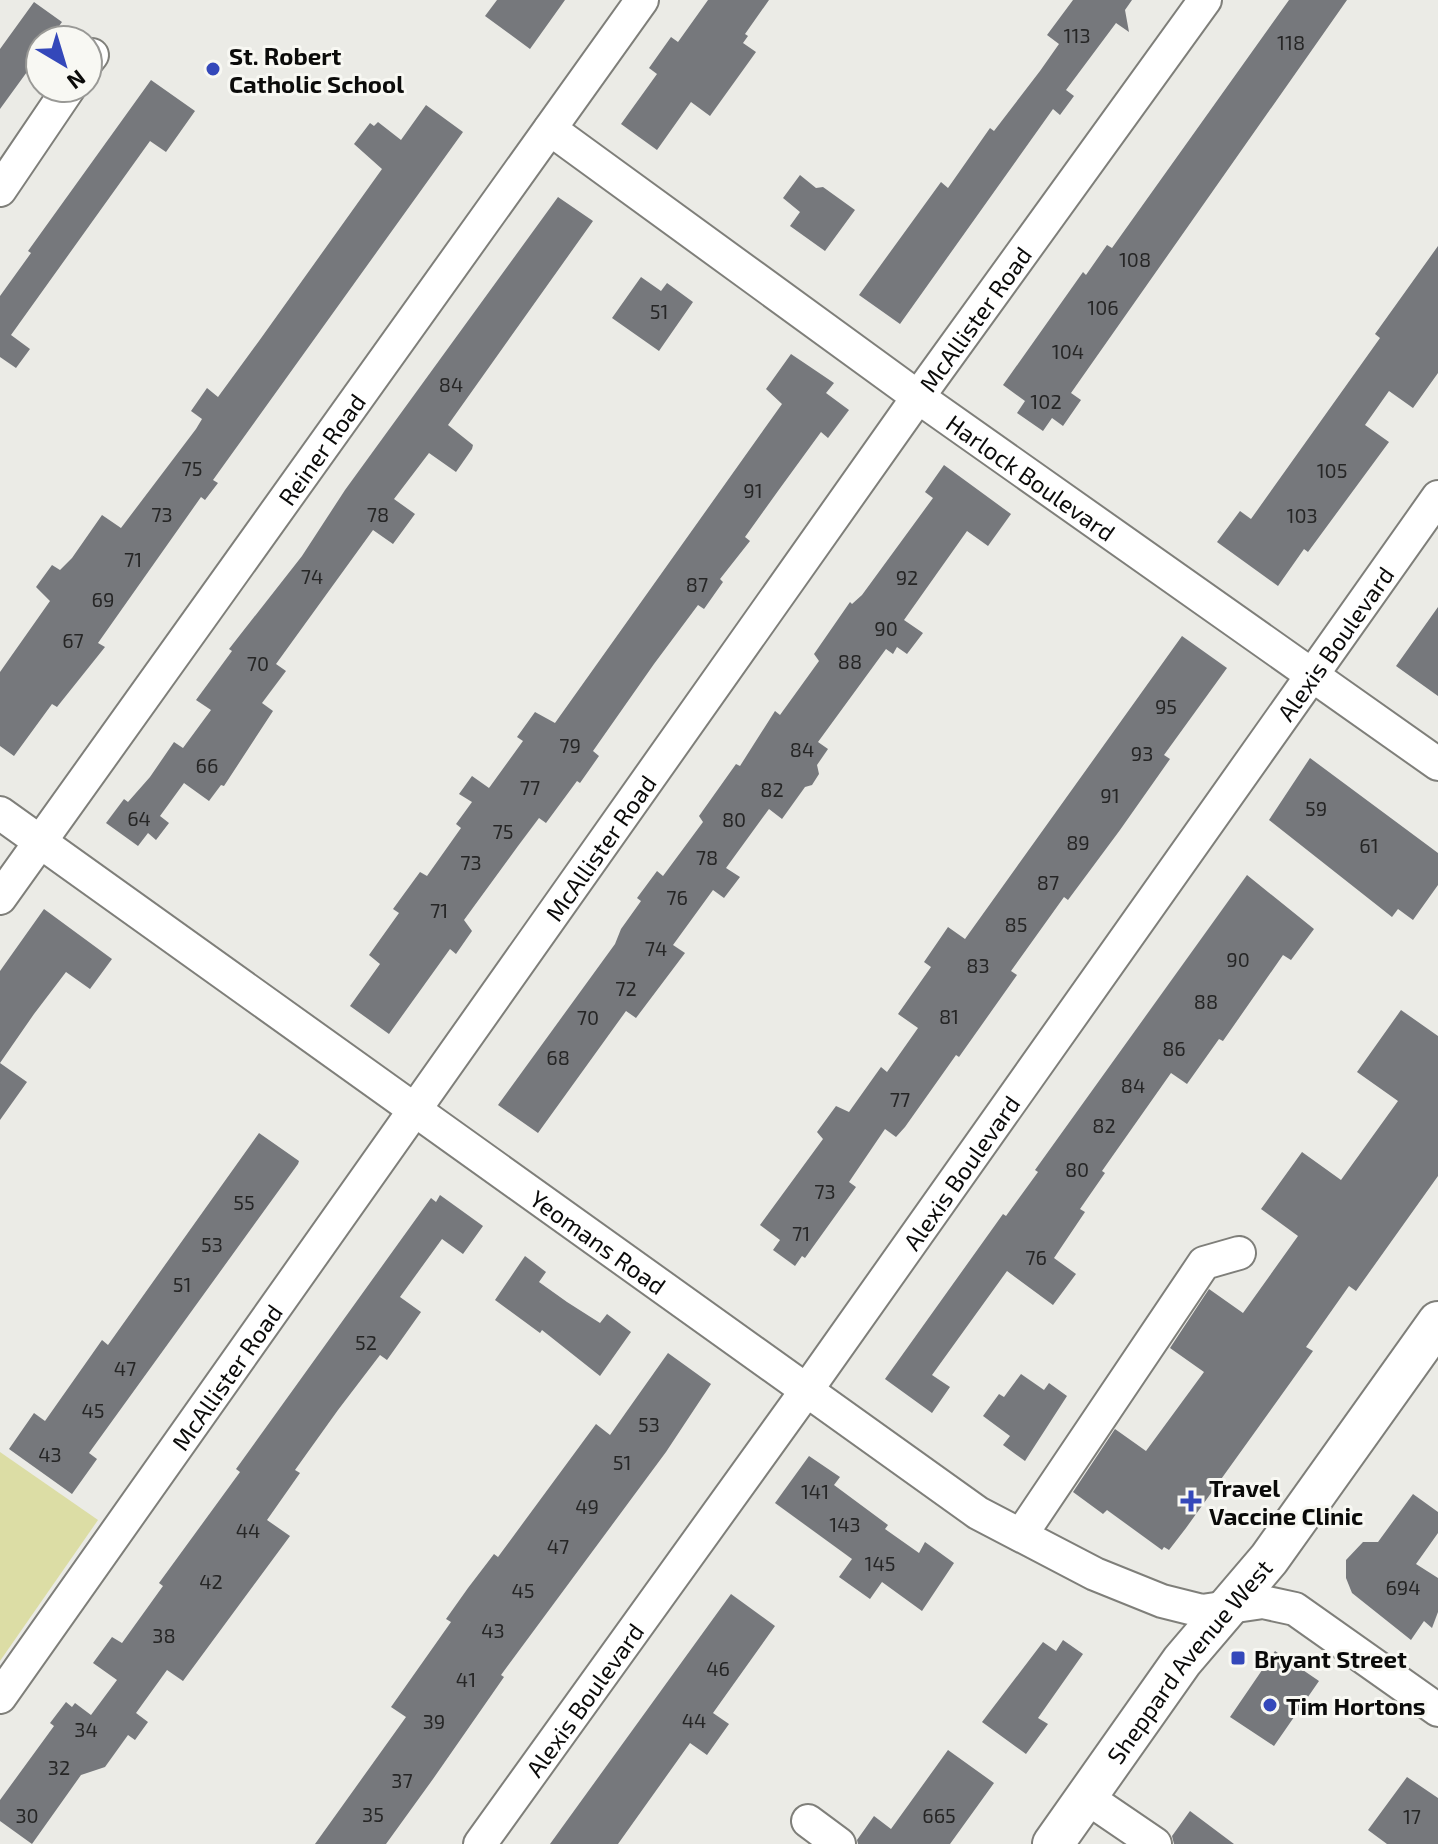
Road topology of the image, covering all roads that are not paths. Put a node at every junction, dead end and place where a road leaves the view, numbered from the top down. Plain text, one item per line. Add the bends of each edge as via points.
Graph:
1 (642, 0) edge
2 (1205, 0) edge
3 (58, 104) edge
4 (550, 129) junction
5 (0, 190) edge
6 (918, 397) junction
7 (1438, 497) edge
8 (1311, 674) junction
9 (1438, 764) edge
10 (0, 813) edge
11 (41, 842) junction
12 (0, 898) edge
13 (417, 1110) junction
14 (1239, 1253) dead end
15 (1438, 1322) edge
16 (806, 1391) junction
17 (1021, 1535) junction
18 (1227, 1607) junction
19 (0, 1697) edge
20 (1438, 1710) edge
21 (1086, 1797) junction
22 (808, 1821) dead end
23 (480, 1844) edge
24 (839, 1844) edge
25 (1053, 1844) edge
26 (1155, 1844) edge

1 - 4 street, Reiner Road
2 - 6 street, McAllister Road
3 - 5 street
4 - 6 street, Harlock Boulevard
4 - 11 street, Reiner Road
6 - 8 street, Harlock Boulevard
6 - 13 street, McAllister Road
7 - 8 street, Alexis Boulevard
8 - 9 street, Harlock Boulevard
8 - 16 street, Alexis Boulevard
10 - 11 street, Yeomans Road
11 - 12 street, Reiner Road
11 - 13 street, Yeomans Road
13 - 16 street, Yeomans Road
13 - 19 street, McAllister Road
14 - 17 street via 1204,1263
15 - 18 main road, Sheppard Avenue West via 1269,1559
16 - 17 street, Yeomans Road via 978,1513
16 - 23 street, Alexis Boulevard
17 - 18 street, Yeomans Road via 1162,1601 1202,1611
18 - 20 street via 1263,1602 1295,1609
18 - 21 main road, Sheppard Avenue West
21 - 25 main road, Sheppard Avenue West
21 - 26 street
22 - 24 street

